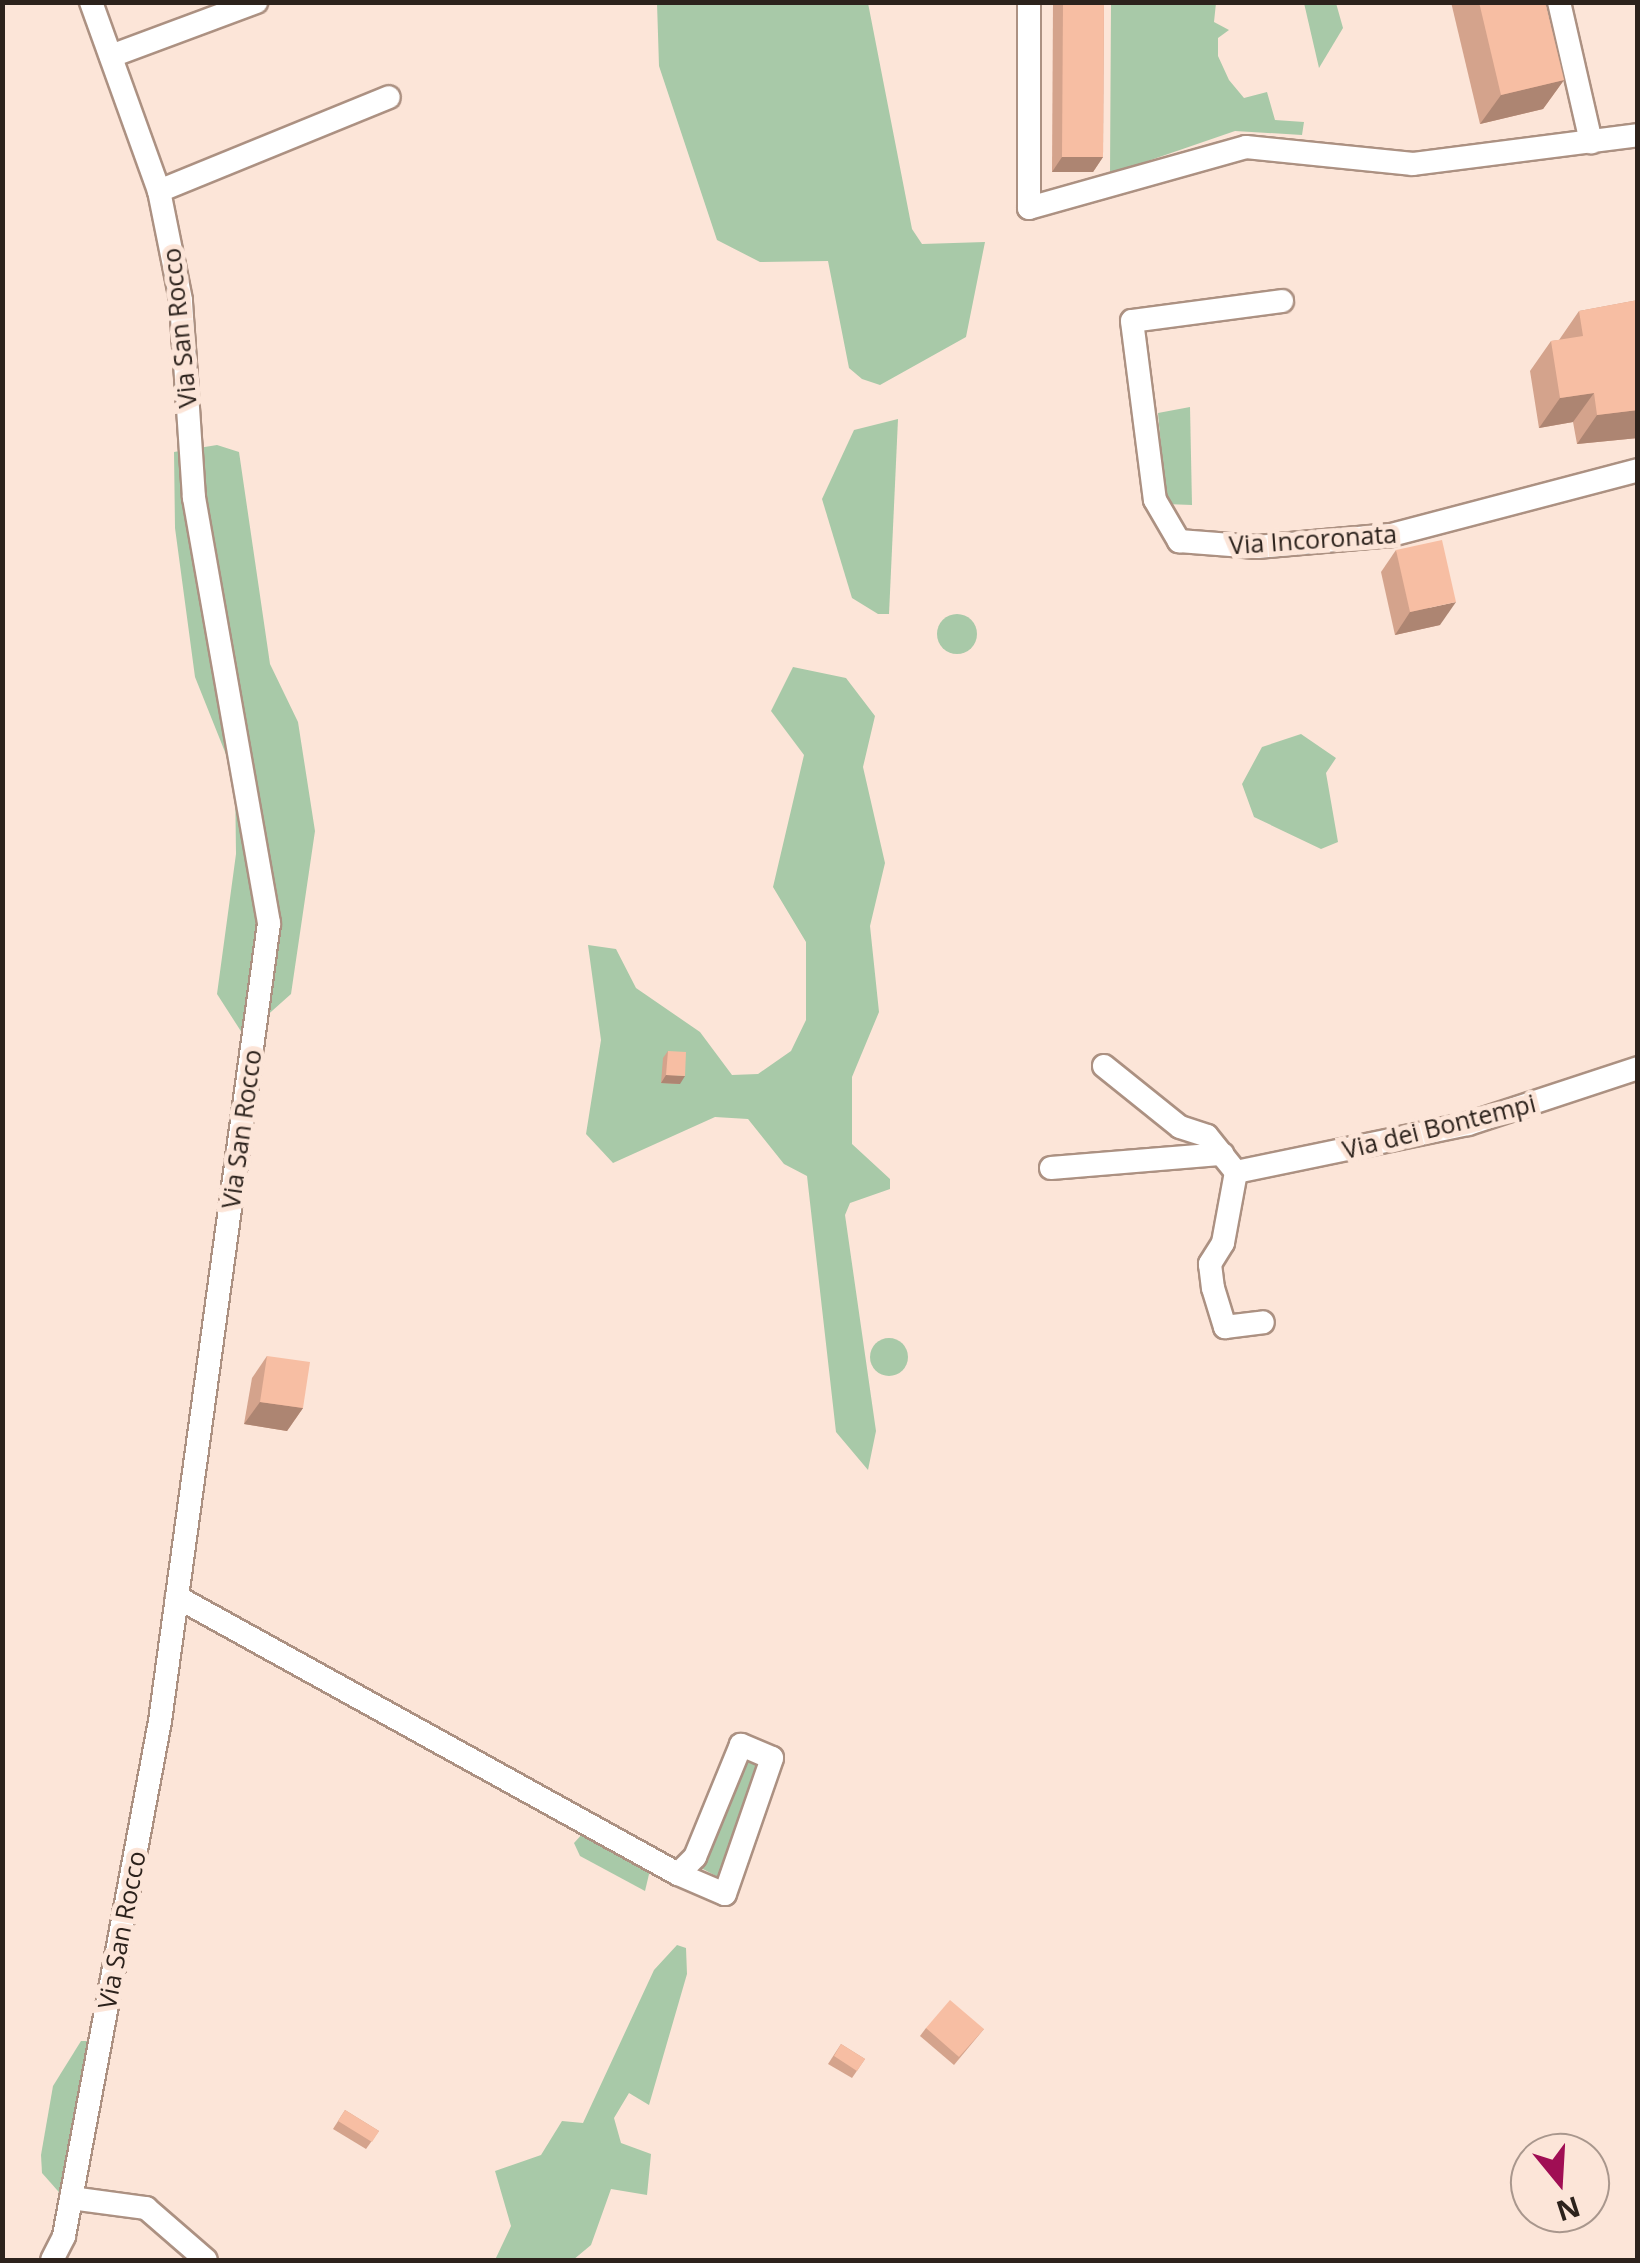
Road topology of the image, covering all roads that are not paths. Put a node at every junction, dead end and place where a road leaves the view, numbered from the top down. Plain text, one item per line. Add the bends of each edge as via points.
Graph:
1 (91, 2) edge
2 (256, 2) edge
3 (1029, 2) edge
4 (1559, 2) edge
5 (110, 56) junction
6 (389, 97) dead end
7 (1638, 135) edge
8 (1592, 142) junction
9 (159, 191) junction
10 (1282, 302) dead end
11 (1638, 470) edge
12 (1104, 1066) dead end
13 (1638, 1068) edge
14 (1229, 1163) junction
15 (1051, 1168) dead end
16 (1262, 1322) dead end
17 (177, 1598) junction
18 (678, 1874) junction
19 (71, 2198) junction
20 (52, 2260) edge
21 (206, 2260) edge

1 - 5 street, Via San Rocco
2 - 5 street
3 - 8 street via 1029,208 1246,147 1399,164
4 - 8 street
5 - 9 street, Via San Rocco
6 - 9 street
7 - 8 street
9 - 17 street, Via San Rocco via 181,300 194,498 269,923
10 - 11 street, Via Incoronata via 1132,320 1155,500 1179,540 1256,547 1391,535
12 - 14 street
13 - 14 street, Via dei Bontempi via 1468,1124
14 - 15 street, Via dei Bontempi
14 - 16 street via 1223,1244 1210,1264 1213,1288 1225,1327
17 - 18 street
17 - 19 street, Via San Rocco
18 - 18 street via 725,1894 772,1758 741,1744 694,1857
19 - 20 street, Via San Rocco
19 - 21 street via 146,2208

